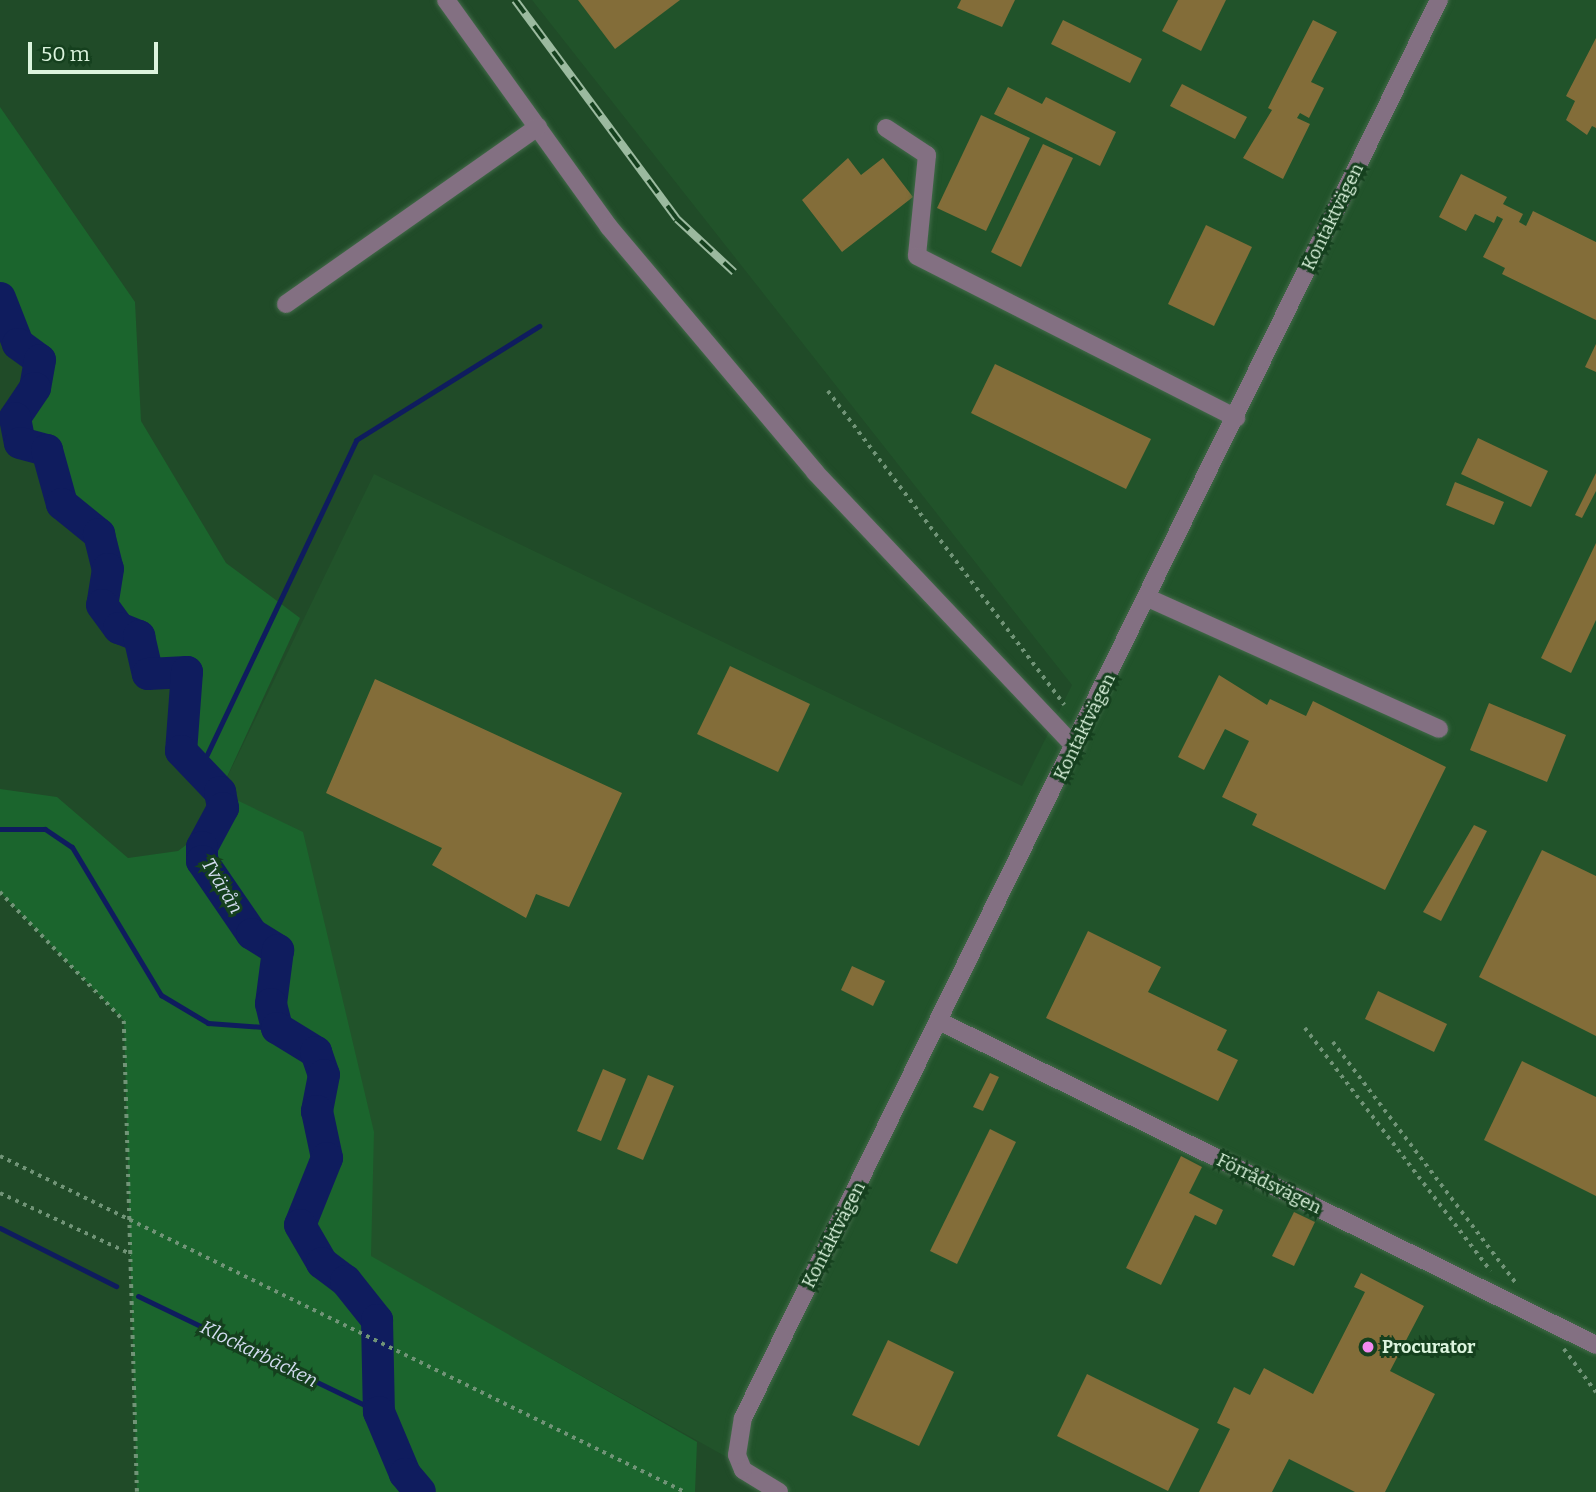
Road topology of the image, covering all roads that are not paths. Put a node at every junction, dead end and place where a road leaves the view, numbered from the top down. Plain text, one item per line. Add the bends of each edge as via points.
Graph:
1 (446, 0) edge
2 (1434, 2) edge
3 (538, 127) junction
4 (886, 128) dead end
5 (286, 304) dead end
6 (1236, 418) junction
7 (1148, 598) junction
8 (1438, 729) dead end
9 (1075, 747) junction
10 (941, 1022) junction
11 (1596, 1345) edge
12 (779, 1492) edge

1 - 3 street
2 - 6 street, Kontaktvägen
3 - 5 street
3 - 9 street via 609,226 815,472
4 - 6 street via 927,155 917,256
6 - 7 street, Kontaktvägen
7 - 8 street
7 - 9 street, Kontaktvägen
9 - 10 street, Kontaktvägen
10 - 11 street, Förrådsvägen
10 - 12 street, Kontaktvägen via 743,1418 737,1455 743,1470

